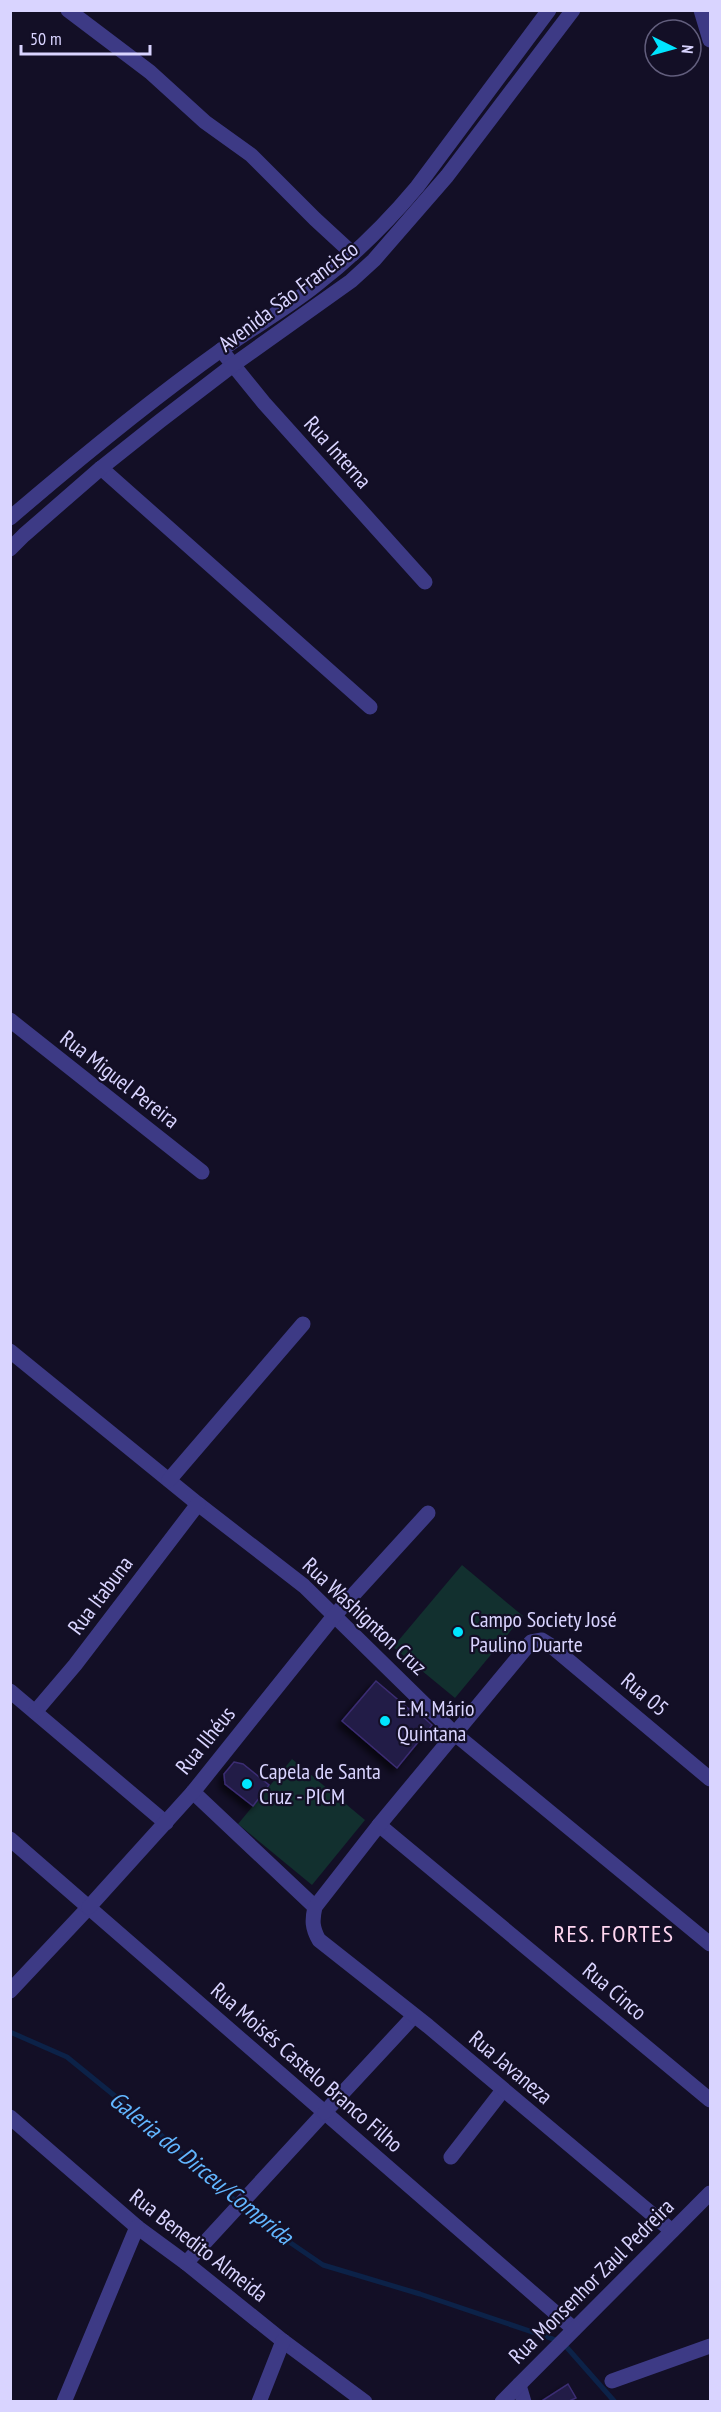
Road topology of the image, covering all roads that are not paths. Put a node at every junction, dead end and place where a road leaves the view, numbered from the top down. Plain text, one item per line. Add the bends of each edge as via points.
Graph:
1 (68, 10) edge
2 (549, 10) edge
3 (573, 10) edge
4 (701, 10) edge
5 (711, 40) edge
6 (353, 254) junction
7 (221, 350) junction
8 (233, 365) junction
9 (101, 468) junction
10 (10, 518) edge
11 (24, 535) junction
12 (10, 549) edge
13 (425, 582) dead end
14 (370, 707) dead end
15 (10, 1020) edge
16 (202, 1172) dead end
17 (303, 1324) dead end
18 (10, 1351) edge
19 (168, 1480) junction
20 (198, 1504) junction
21 (428, 1513) dead end
22 (334, 1616) junction
23 (10, 1691) edge
24 (35, 1712) junction
25 (455, 1734) junction
26 (711, 1779) edge
27 (193, 1792) junction
28 (166, 1823) junction
29 (379, 1825) junction
30 (10, 1839) edge
31 (89, 1907) junction
32 (315, 1907) junction
33 (711, 1944) edge
34 (10, 1990) edge
35 (414, 2016) junction
36 (503, 2090) junction
37 (711, 2100) edge
38 (325, 2112) junction
39 (10, 2117) edge
40 (450, 2157) dead end
41 (711, 2193) edge
42 (711, 2211) edge
43 (692, 2213) junction
44 (137, 2227) junction
45 (672, 2231) junction
46 (186, 2263) junction
47 (565, 2338) junction
48 (283, 2341) junction
49 (711, 2346) edge
50 (612, 2381) dead end
51 (519, 2385) junction
52 (64, 2402) edge
53 (259, 2402) edge
54 (365, 2402) edge
55 (502, 2402) edge
56 (524, 2402) edge

1 - 6 street via 251,155
2 - 6 street, Avenida São Francisco via 417,187
3 - 8 street, Avenida São Francisco via 447,176 374,260 351,281
4 - 5 street
6 - 7 street, Avenida São Francisco via 314,287
7 - 8 street, Rua Interna
7 - 10 street, Avenida São Francisco via 102,439
8 - 9 street, Avenida São Francisco
8 - 13 street, Rua Interna
9 - 11 street, Avenida São Francisco
9 - 14 street
10 - 11 street
11 - 12 street, Avenida São Francisco
15 - 16 street, Rua Miguel Pereira
17 - 19 street
18 - 19 street, Rua Washignton Cruz
19 - 20 street, Rua Washignton Cruz
20 - 22 street, Rua Washignton Cruz via 304,1586
20 - 24 street, Rua Itabuna
21 - 22 street, Rua Ilhéus
22 - 25 street, Rua Washignton Cruz
22 - 27 street, Rua Ilhéus
23 - 24 street
24 - 28 street
25 - 26 street, Rua 05 via 525,1647 539,1640 550,1645
25 - 29 street
25 - 33 street, Rua Washignton Cruz
27 - 28 street, Rua Ilhéus
27 - 32 street
28 - 31 street, Rua Ilhéus
29 - 32 street
29 - 37 street, Rua Cinco
30 - 31 street, Rua Moisés Castelo Branco Filho
31 - 34 street, Rua Ilhéus
31 - 38 street, Rua Moisés Castelo Branco Filho
32 - 35 street, Rua Javaneza via 312,1923 319,1940
35 - 36 street, Rua Javaneza
35 - 38 street
36 - 40 street
36 - 45 street, Rua Javaneza
38 - 46 street
38 - 47 street, Rua Moisés Castelo Branco Filho
39 - 44 street, Rua Benedito Almeida
41 - 43 street, Rua Monsenhor Zaul Pedreira
42 - 43 street
43 - 45 street, Rua Monsenhor Zaul Pedreira
44 - 46 street, Rua Benedito Almeida
44 - 52 street
45 - 47 street, Rua Monsenhor Zaul Pedreira
46 - 48 street, Rua Benedito Almeida
47 - 51 street, Rua Monsenhor Zaul Pedreira
48 - 53 street
48 - 54 street, Rua Benedito Almeida
49 - 50 street
51 - 55 street, Rua Monsenhor Zaul Pedreira
51 - 56 street

